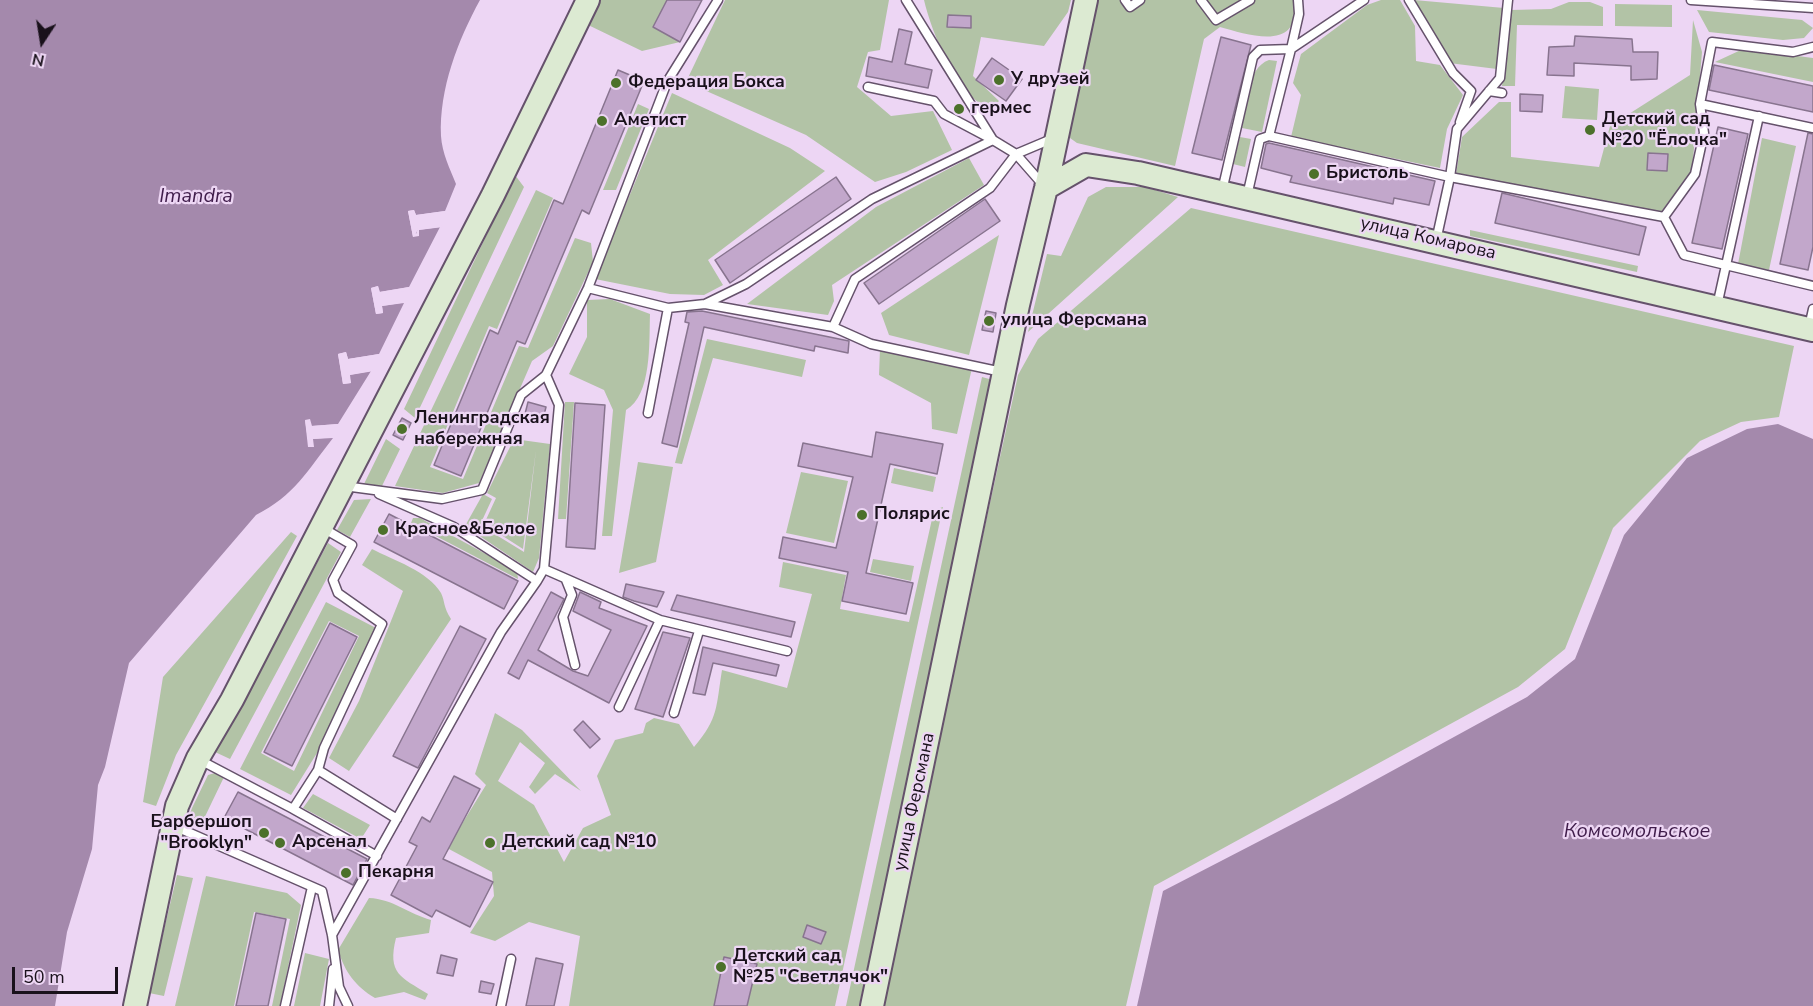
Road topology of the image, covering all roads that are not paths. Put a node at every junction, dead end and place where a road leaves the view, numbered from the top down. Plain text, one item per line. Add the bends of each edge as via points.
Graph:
1 (588, 0) edge
2 (718, 0) edge
3 (906, 0) edge
4 (1086, 0) edge
5 (1125, 0) edge
6 (1140, 0) edge
7 (1202, 0) edge
8 (1250, 0) edge
9 (1298, 0) edge
10 (1364, 0) edge
11 (1408, 0) edge
12 (1508, 0) edge
13 (1691, 0) edge
14 (1813, 8) edge
15 (1813, 46) edge
16 (1291, 49) junction
17 (868, 87) dead end
18 (1489, 91) junction
19 (1502, 93) dead end
20 (1700, 105) junction
21 (1759, 116) junction
22 (1813, 128) edge
23 (1457, 129) junction
24 (1269, 136) junction
25 (1057, 137) junction
26 (993, 140) junction
27 (1016, 154) junction
28 (1086, 165) junction
29 (1450, 177) junction
30 (1046, 188) junction
31 (1222, 191) junction
32 (1247, 196) junction
33 (1664, 217) junction
34 (1436, 241) junction
35 (1726, 264) junction
36 (1813, 286) edge
37 (588, 288) junction
38 (705, 304) junction
39 (1717, 307) junction
40 (668, 308) junction
41 (1812, 323) edge
42 (833, 327) junction
43 (1005, 373) junction
44 (546, 375) junction
45 (648, 414) dead end
46 (344, 485) junction
47 (371, 490) junction
48 (320, 527) junction
49 (544, 569) junction
50 (566, 580) junction
51 (537, 581) junction
52 (660, 620) junction
53 (699, 632) junction
54 (787, 651) dead end
55 (575, 665) dead end
56 (619, 707) dead end
57 (674, 713) dead end
58 (198, 758) junction
59 (318, 770) junction
60 (293, 809) junction
61 (398, 819) junction
62 (174, 826) junction
63 (376, 856) junction
64 (312, 886) junction
65 (332, 935) junction
66 (511, 959) dead end
67 (334, 963) junction
68 (135, 1006) edge
69 (285, 1006) edge
70 (328, 1006) edge
71 (348, 1006) edge
72 (501, 1006) edge
73 (872, 1006) edge

1 - 46 street
2 - 37 lane via 667,82
3 - 26 lane
4 - 25 street, улица Ферсмана
5 - 6 lane via 1130,7
7 - 8 lane via 1216,20
9 - 16 lane
10 - 16 lane
11 - 23 lane via 1453,73 1471,91
12 - 18 lane via 1500,78
13 - 14 lane
15 - 20 lane via 1793,52 1712,42
16 - 24 lane
16 - 31 lane via 1260,50 1253,57
17 - 26 lane via 934,101 944,114
18 - 19 lane
18 - 23 lane
20 - 21 lane
20 - 33 lane via 1704,133 1695,174
21 - 22 lane
21 - 35 lane
23 - 29 lane
24 - 29 lane
24 - 32 lane via 1260,139
25 - 27 lane
25 - 28 street via 1071,155
25 - 30 street, улица Ферсмана
26 - 27 lane
26 - 38 lane via 872,199 746,284
27 - 30 lane
27 - 42 lane via 990,188 855,279
28 - 30 street
28 - 31 street, улица Комарова
29 - 33 lane
29 - 34 lane
30 - 43 street, улица Ферсмана
31 - 32 street, улица Комарова
32 - 34 street, улица Комарова
33 - 35 lane via 1684,255
34 - 39 street, улица Комарова
35 - 36 lane
35 - 39 lane
37 - 40 lane
37 - 44 lane
38 - 40 lane
38 - 42 lane
39 - 41 street, улица Комарова
40 - 45 lane
42 - 43 lane via 871,344
43 - 73 street, улица Ферсмана
44 - 47 lane via 521,395 482,490 442,499
44 - 49 lane via 559,405
46 - 47 lane
46 - 48 street
47 - 51 lane via 454,527
48 - 58 street
48 - 59 lane via 352,544 333,580 338,593 382,624 324,748
49 - 50 lane
49 - 51 lane
50 - 52 lane
50 - 55 lane via 572,595 563,617
51 - 61 lane via 501,632
52 - 53 lane
52 - 56 lane
53 - 54 lane
53 - 57 lane
58 - 60 lane
58 - 62 street
59 - 60 lane
59 - 61 lane
60 - 63 lane
61 - 63 lane
62 - 64 lane
62 - 68 street
63 - 65 lane
64 - 65 lane via 322,891
64 - 69 lane
65 - 67 lane
66 - 72 lane
67 - 70 lane
67 - 71 lane

